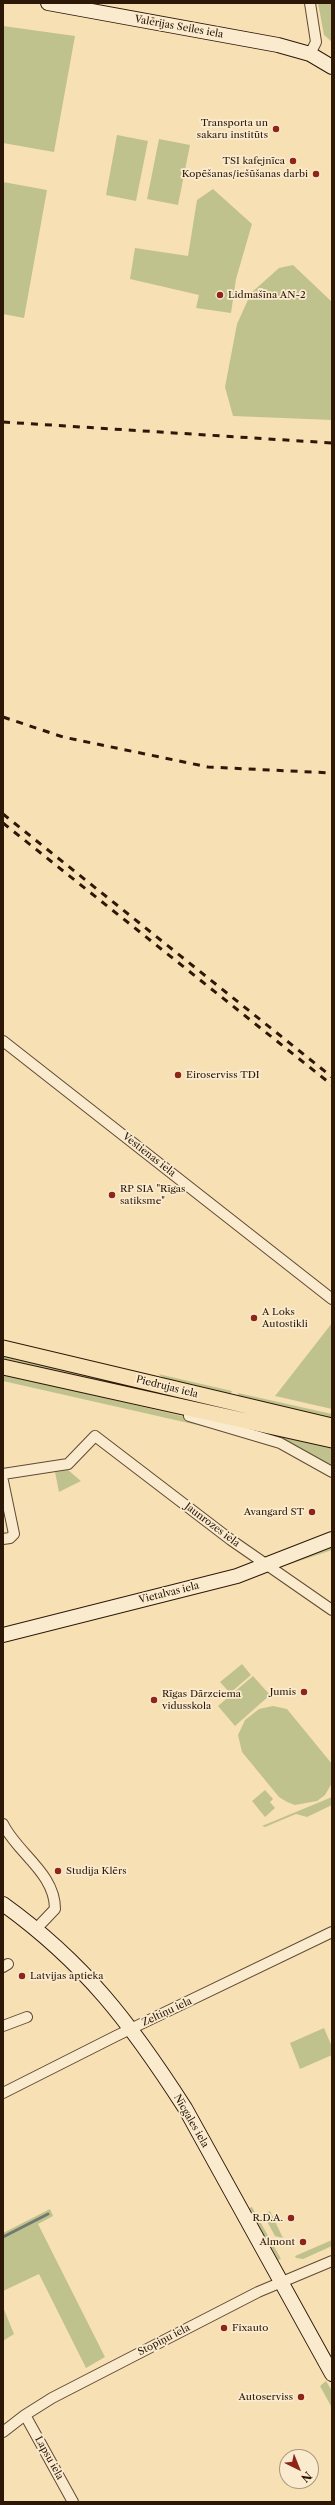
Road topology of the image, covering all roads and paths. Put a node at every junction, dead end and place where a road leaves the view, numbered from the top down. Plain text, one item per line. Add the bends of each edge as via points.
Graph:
1 (48, 3) edge
2 (310, 3) edge
3 (310, 54) junction
4 (332, 67) edge
5 (3, 1041) edge
6 (332, 1299) edge
7 (3, 1348) edge
8 (3, 1368) edge
9 (133, 1396) junction
10 (332, 1426) edge
11 (332, 1440) edge
12 (332, 1472) edge
13 (3, 1474) edge
14 (3, 1481) edge
15 (3, 1539) edge
16 (332, 1539) edge
17 (266, 1564) junction
18 (332, 1610) edge
19 (3, 1635) edge
20 (3, 1824) edge
21 (3, 1904) edge
22 (36, 1929) junction
23 (332, 1932) edge
24 (27, 2017) dead end
25 (3, 2026) edge
26 (131, 2028) junction
27 (3, 2093) edge
28 (332, 2261) edge
29 (282, 2283) junction
30 (331, 2371) edge
31 (25, 2414) junction
32 (3, 2432) edge
33 (74, 2502) edge

1 - 3 street, Valērijas Seiles iela via 255,40
2 - 3 street via 316,42
3 - 4 street, Valērijas Seiles iela
5 - 6 street, Vestienas iela
7 - 10 main road, Piedrujas iela
8 - 9 main road, Piedrujas iela
9 - 11 main road, Piedrujas iela
9 - 12 street via 167,1410 218,1423 280,1444
13 - 17 street, Jaunrozes iela via 68,1464 95,1436
14 - 15 street via 14,1534
16 - 17 street, Vietalvas iela
17 - 18 street, Jaunrozes iela
17 - 19 street, Vietalvas iela via 237,1576
20 - 22 street via 7,1833 43,1874 55,1901 55,1909
21 - 22 street, Nīcgales iela
22 - 26 street, Nīcgales iela via 93,1982
23 - 26 street, Zeltiņu iela
24 - 25 street
26 - 27 street, Zeltiņu iela
26 - 29 street, Nīcgales iela via 185,2108
28 - 29 street, Stopiņu iela
29 - 30 street, Nīcgales iela
29 - 31 street, Stopiņu iela via 237,2303
31 - 32 street, Stopiņu iela
31 - 33 street, Lapsu iela

